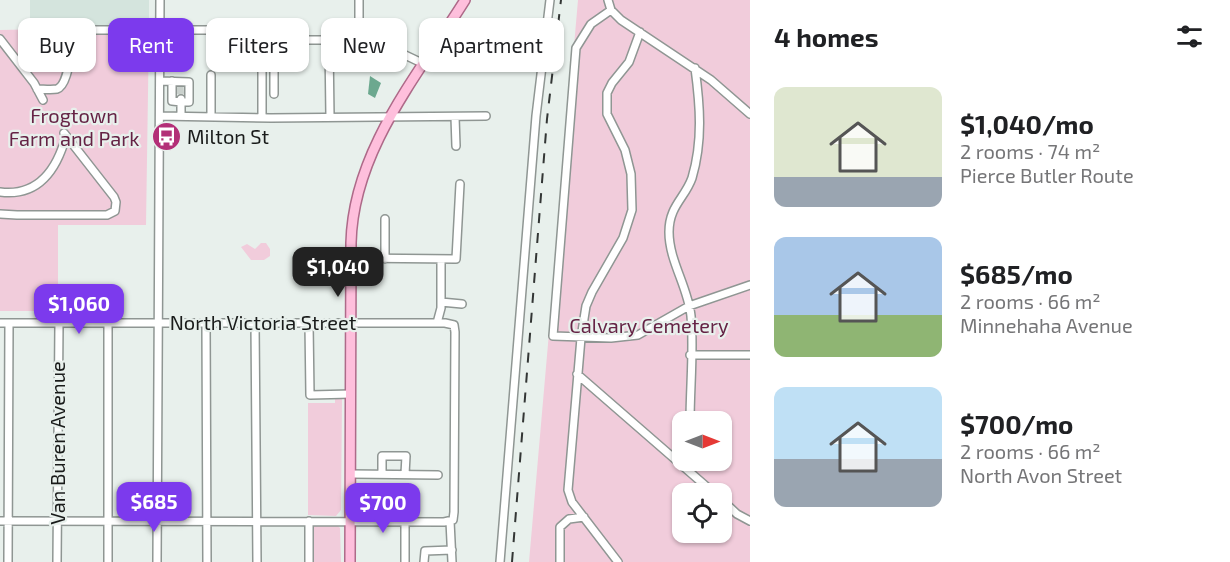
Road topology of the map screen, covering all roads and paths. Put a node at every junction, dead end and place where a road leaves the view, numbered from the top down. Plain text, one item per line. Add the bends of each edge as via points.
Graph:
1 (160, 0) edge
2 (358, 0) edge
3 (465, 0) edge
4 (550, 0) edge
5 (608, 0) edge
6 (611, 10) junction
7 (160, 18) edge
8 (358, 18) edge
9 (453, 18) edge
10 (108, 30) edge
11 (640, 32) junction
12 (0, 39) edge
13 (309, 40) edge
14 (695, 68) junction
15 (160, 72) edge
16 (262, 72) edge
17 (274, 72) edge
18 (419, 72) edge
19 (211, 75) dead end
20 (160, 81) junction
21 (178, 83) junction
22 (37, 89) junction
23 (274, 94) dead end
24 (43, 100) dead end
25 (181, 100) junction
26 (750, 114) edge
27 (160, 116) junction
28 (181, 116) junction
29 (486, 116) dead end
30 (211, 117) junction
31 (262, 117) junction
32 (330, 117) junction
33 (455, 117) junction
34 (390, 118) junction
35 (456, 146) dead end
36 (460, 184) dead end
37 (0, 192) edge
38 (0, 214) edge
39 (385, 219) dead end
40 (351, 258) junction
41 (385, 259) junction
42 (441, 259) junction
43 (750, 285) edge
44 (441, 302) junction
45 (462, 304) dead end
46 (689, 306) junction
47 (0, 323) edge
48 (9, 323) junction
49 (59, 323) junction
50 (108, 323) junction
51 (158, 323) junction
52 (351, 323) junction
53 (437, 323) junction
54 (206, 324) junction
55 (255, 324) junction
56 (309, 324) junction
57 (580, 338) junction
58 (750, 355) edge
59 (690, 356) junction
60 (577, 374) junction
61 (351, 394) junction
62 (690, 411) edge
63 (672, 456) edge
64 (690, 471) edge
65 (351, 474) junction
66 (382, 474) junction
67 (405, 474) junction
68 (438, 474) dead end
69 (703, 483) edge
70 (732, 509) edge
71 (584, 517) junction
72 (4, 520) edge
73 (157, 520) junction
74 (452, 520) junction
75 (57, 521) junction
76 (108, 521) junction
77 (207, 521) junction
78 (257, 521) junction
79 (309, 521) junction
80 (350, 521) junction
81 (405, 521) junction
82 (750, 521) edge
83 (452, 550) junction
84 (8, 562) edge
85 (57, 562) edge
86 (108, 562) edge
87 (157, 562) edge
88 (207, 562) edge
89 (257, 562) edge
90 (309, 562) edge
91 (350, 562) edge
92 (405, 562) edge
93 (424, 562) edge
94 (452, 562) edge
95 (500, 562) edge
96 (560, 562) edge
97 (618, 562) edge

1 - 7 street
2 - 8 street
3 - 9 main road
4 - 95 street
5 - 6 street
6 - 11 street
6 - 57 street via 585,33 576,48 574,63 553,336
10 - 22 street via 80,33 74,38 62,86
11 - 14 street
11 - 57 street via 629,62 612,82 605,104 606,114 625,150 632,210 623,237 586,306
12 - 22 street
13 - 32 street via 329,41
14 - 26 street
14 - 46 street via 700,124 697,152 691,180 675,205 669,232
15 - 20 street
16 - 31 street
17 - 23 street
18 - 34 main road
19 - 30 street
20 - 21 street
20 - 27 street
21 - 25 street via 172,100
21 - 25 street via 189,82 189,102
22 - 24 street
25 - 28 street
27 - 28 street
27 - 51 street
28 - 30 street
29 - 33 street
30 - 31 street
31 - 32 street
32 - 34 street
33 - 34 street
33 - 35 street
34 - 40 main road via 375,144 357,194
36 - 42 street via 456,259
37 - 38 street via 16,193 42,181 57,164 65,134 116,202 115,211 107,215
39 - 41 street
40 - 41 street
40 - 52 main road
41 - 42 street
42 - 44 street
43 - 46 street
44 - 45 street
44 - 53 street
46 - 57 street via 638,335
46 - 59 street
47 - 48 street, North Victoria Street
48 - 49 street, North Victoria Street
48 - 72 street
49 - 50 street, North Victoria Street
49 - 75 street, Van Buren Avenue
50 - 51 street, North Victoria Street
50 - 76 street
51 - 54 street, North Victoria Street
51 - 73 street
52 - 53 street, North Victoria Street
52 - 56 street, North Victoria Street
52 - 61 main road
53 - 74 street, North Victoria Street via 454,325 455,332
54 - 55 street, North Victoria Street
54 - 77 street
55 - 56 street, North Victoria Street
55 - 78 street
56 - 61 street via 310,395
57 - 60 street
58 - 59 street
59 - 62 street
60 - 63 street
60 - 71 street via 568,490
61 - 65 main road
64 - 69 street
65 - 66 street
65 - 80 main road
66 - 67 street
66 - 67 street via 382,456 406,456
67 - 68 street
70 - 82 street
71 - 96 street via 568,519 560,527
71 - 97 street
72 - 75 street
72 - 84 street
73 - 76 street
73 - 77 street
73 - 87 street
74 - 81 street
74 - 83 street
75 - 76 street
75 - 85 street, Van Buren Avenue
76 - 86 street
77 - 78 street
77 - 88 street
78 - 79 street
78 - 89 street
79 - 80 street
79 - 90 street
80 - 81 street
80 - 91 main road
81 - 92 street
83 - 93 street via 425,550
83 - 94 street

